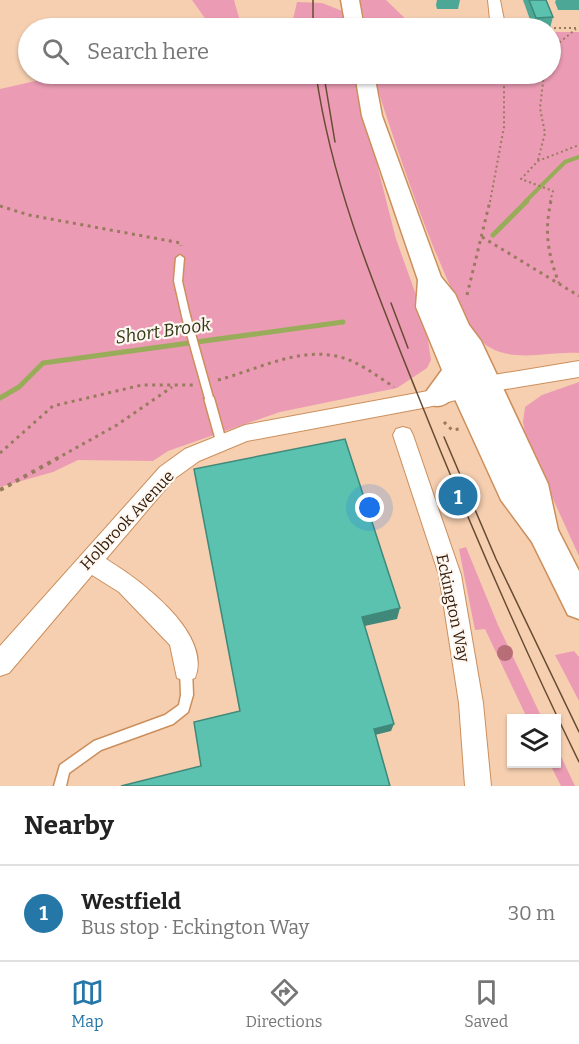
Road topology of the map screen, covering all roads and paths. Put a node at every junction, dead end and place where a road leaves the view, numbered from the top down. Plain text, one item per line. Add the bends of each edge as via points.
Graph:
1 (494, 0) edge
2 (347, 2) edge
3 (352, 18) edge
4 (497, 18) edge
5 (561, 28) edge
6 (578, 28) edge
7 (561, 41) edge
8 (366, 84) edge
9 (504, 84) edge
10 (543, 84) edge
11 (579, 145) edge
12 (538, 161) junction
13 (0, 206) edge
14 (482, 237) junction
15 (180, 258) joint
16 (430, 280) junction
17 (559, 283) junction
18 (579, 296) edge
19 (466, 297) dead end
20 (458, 330) junction
21 (579, 369) edge
22 (469, 382) junction
23 (173, 386) dead end
24 (433, 406) junction
25 (472, 431) junction
26 (403, 435) dead end
27 (221, 441) junction
28 (0, 490) edge
29 (543, 532) junction
30 (88, 561) junction
31 (579, 604) edge
32 (0, 664) edge
33 (186, 669) joint
34 (60, 786) edge
35 (478, 786) edge

1 - 4 street
2 - 3 main road
5 - 6 path
6 - 7 path
8 - 16 main road via 372,116
9 - 14 path via 499,164
10 - 12 path via 540,108 545,133
11 - 12 path
12 - 17 path via 521,179 553,191 546,218 546,254
13 - 15 path via 29,215 181,243
14 - 17 path
14 - 19 path
15 - 27 lane, bridge via 178,281
16 - 20 main road via 446,300
16 - 22 main road via 428,307
17 - 18 path
20 - 22 main road
20 - 22 main road via 468,341
21 - 22 street
22 - 24 main road via 445,390
22 - 25 main road
22 - 29 main road via 533,484
23 - 28 path via 117,425
24 - 25 main road via 455,415
24 - 25 path via 452,430
24 - 27 street, Holbrook Avenue via 245,433
25 - 29 main road
26 - 35 street, Eckington Way via 450,575 471,703
27 - 30 street, Holbrook Avenue via 167,473
29 - 31 main road
30 - 32 street, Holbrook Avenue
30 - 33 street via 127,584 153,610 180,640
33 - 34 lane via 184,708 170,720 98,745 64,769

